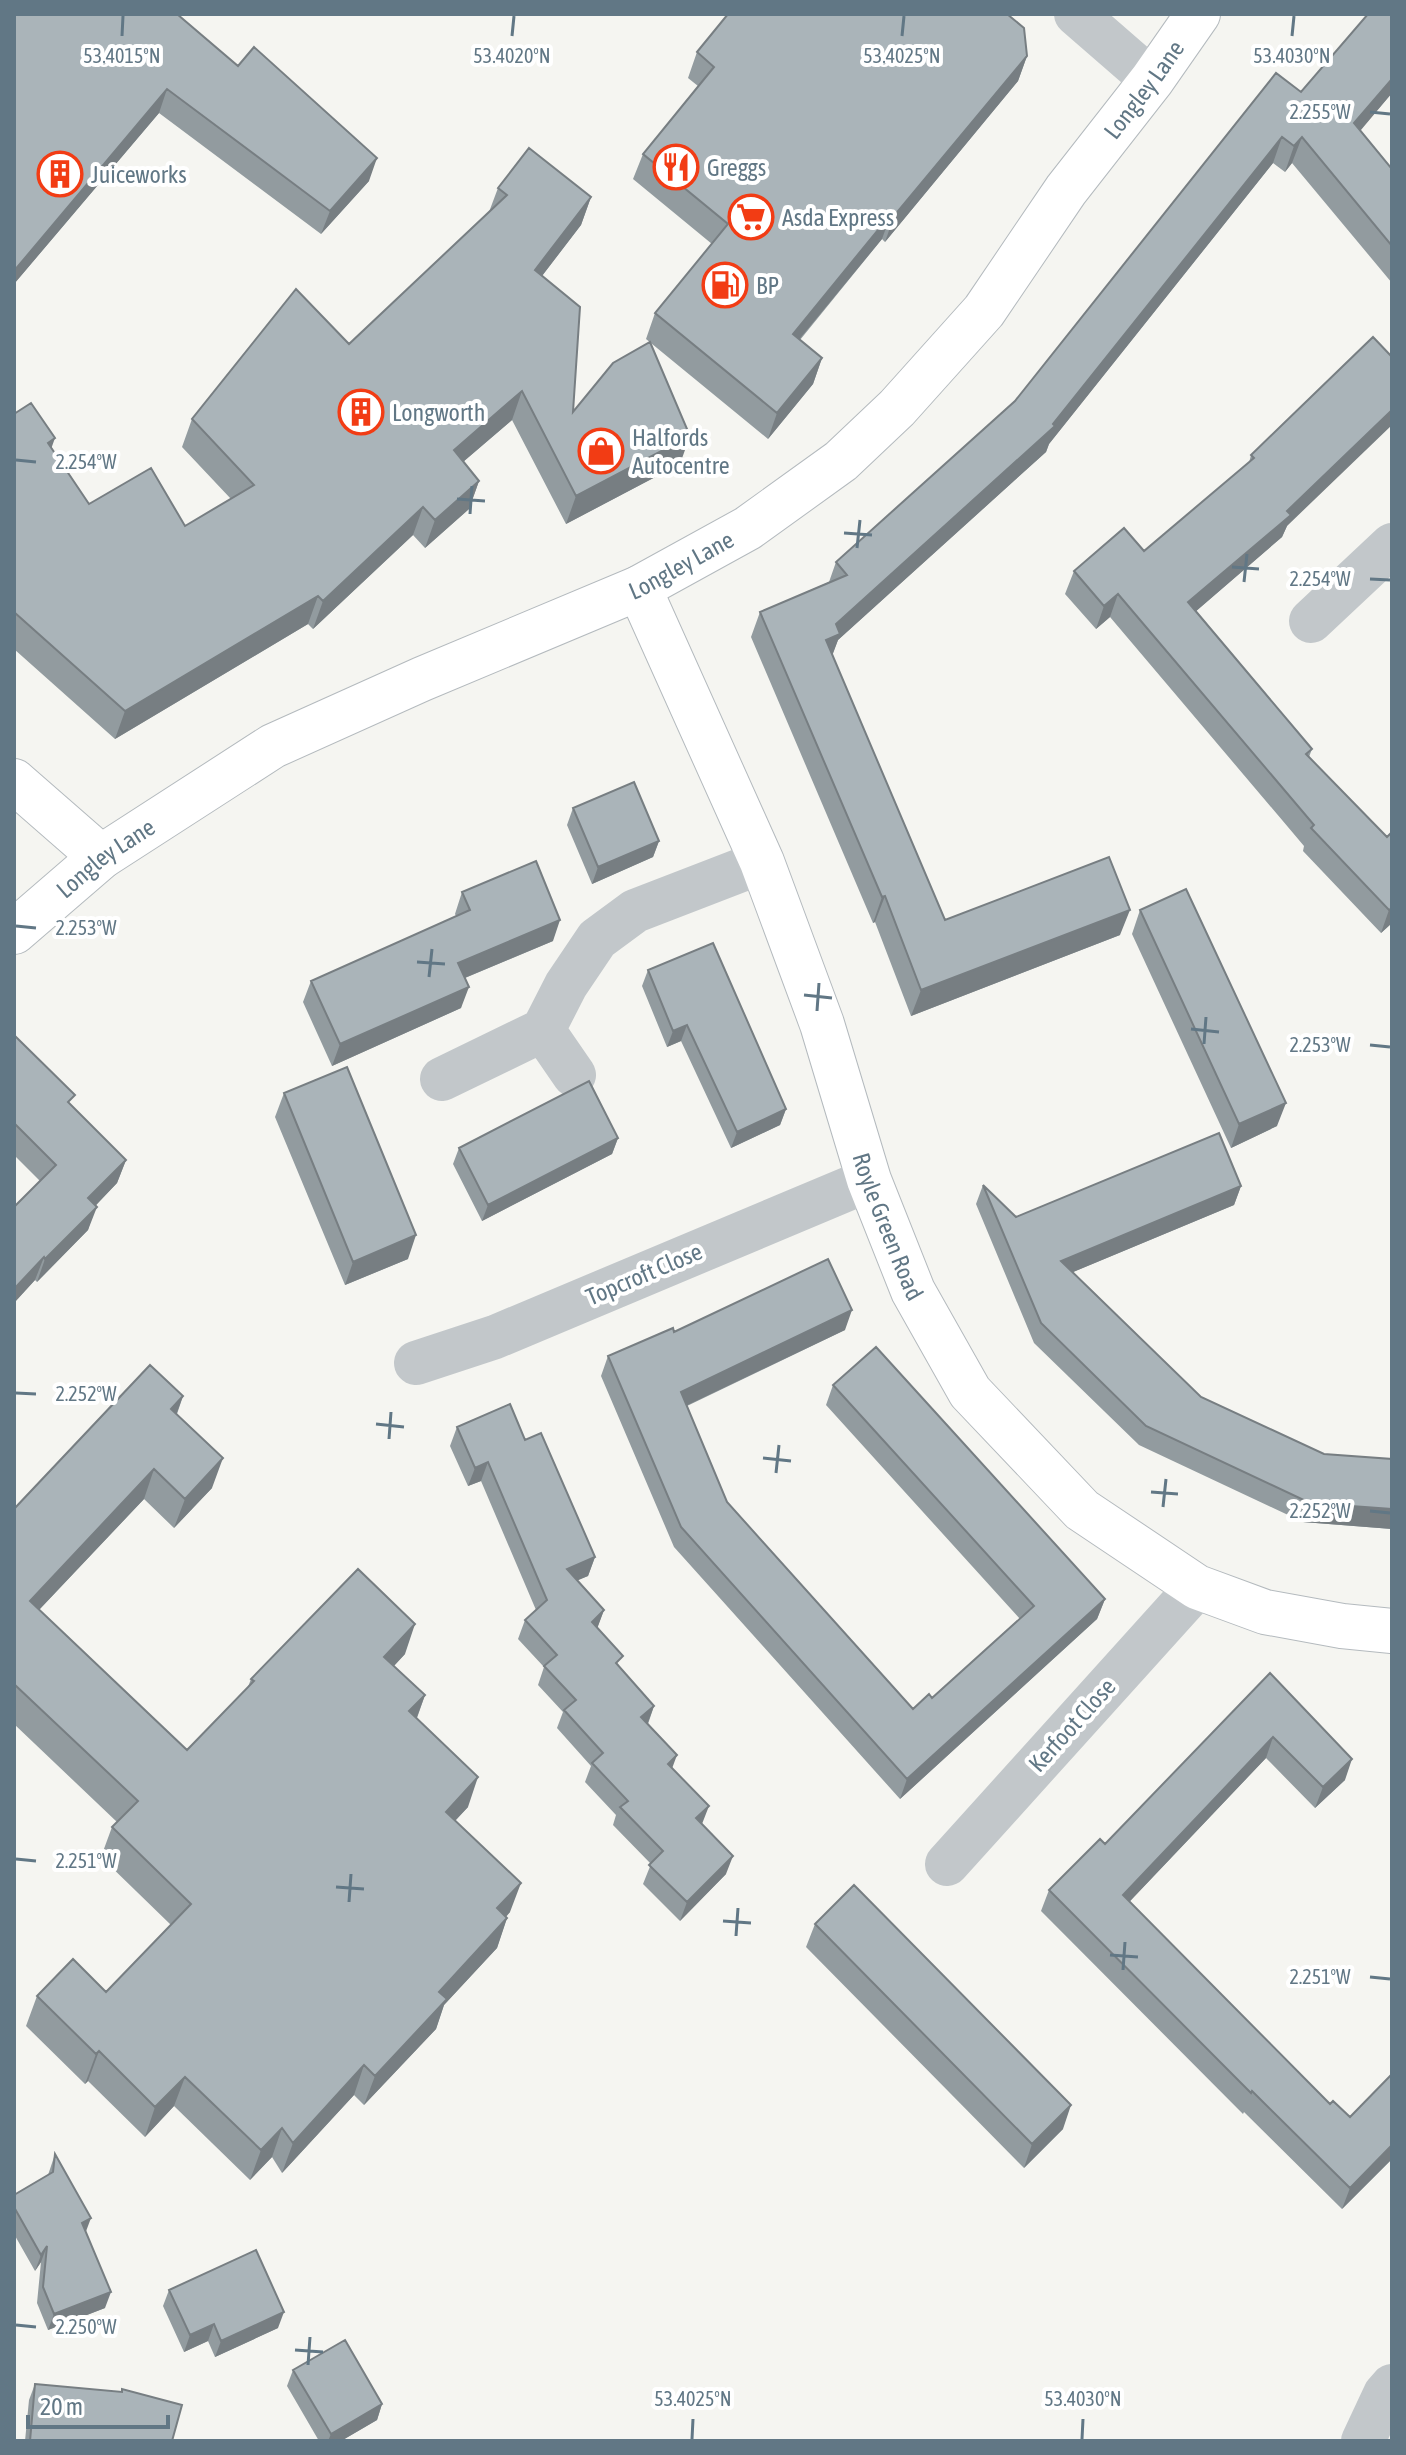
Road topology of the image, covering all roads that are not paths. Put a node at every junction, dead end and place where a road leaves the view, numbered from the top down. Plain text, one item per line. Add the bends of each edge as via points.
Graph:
1 (1076, 14) edge
2 (1198, 14) edge
3 (1152, 80) junction
4 (1392, 545) edge
5 (639, 588) junction
6 (1311, 621) dead end
7 (14, 781) edge
8 (101, 857) junction
9 (762, 862) junction
10 (14, 932) edge
11 (543, 1030) junction
12 (574, 1075) dead end
13 (442, 1079) dead end
14 (869, 1180) junction
15 (416, 1363) dead end
16 (1197, 1587) junction
17 (1392, 1631) edge
18 (947, 1864) dead end
19 (1392, 2386) edge
20 (1363, 2441) edge

1 - 3 street
2 - 3 main road, Longley Lane
3 - 5 main road, Longley Lane via 1066,190 984,311 897,408 841,461 748,528
4 - 6 street
5 - 8 main road, Longley Lane via 273,746
5 - 9 main road, Royle Green Road
7 - 8 main road
8 - 10 main road, Longley Lane
9 - 11 street via 635,911 597,939
9 - 14 main road, Royle Green Road via 822,1024
11 - 12 street
11 - 13 street
14 - 15 street, Topcroft Close via 495,1337
14 - 16 main road, Royle Green Road via 913,1291 970,1392 1082,1510
16 - 17 main road, Royle Green Road via 1265,1612
16 - 18 street, Kerfoot Close
19 - 20 street

